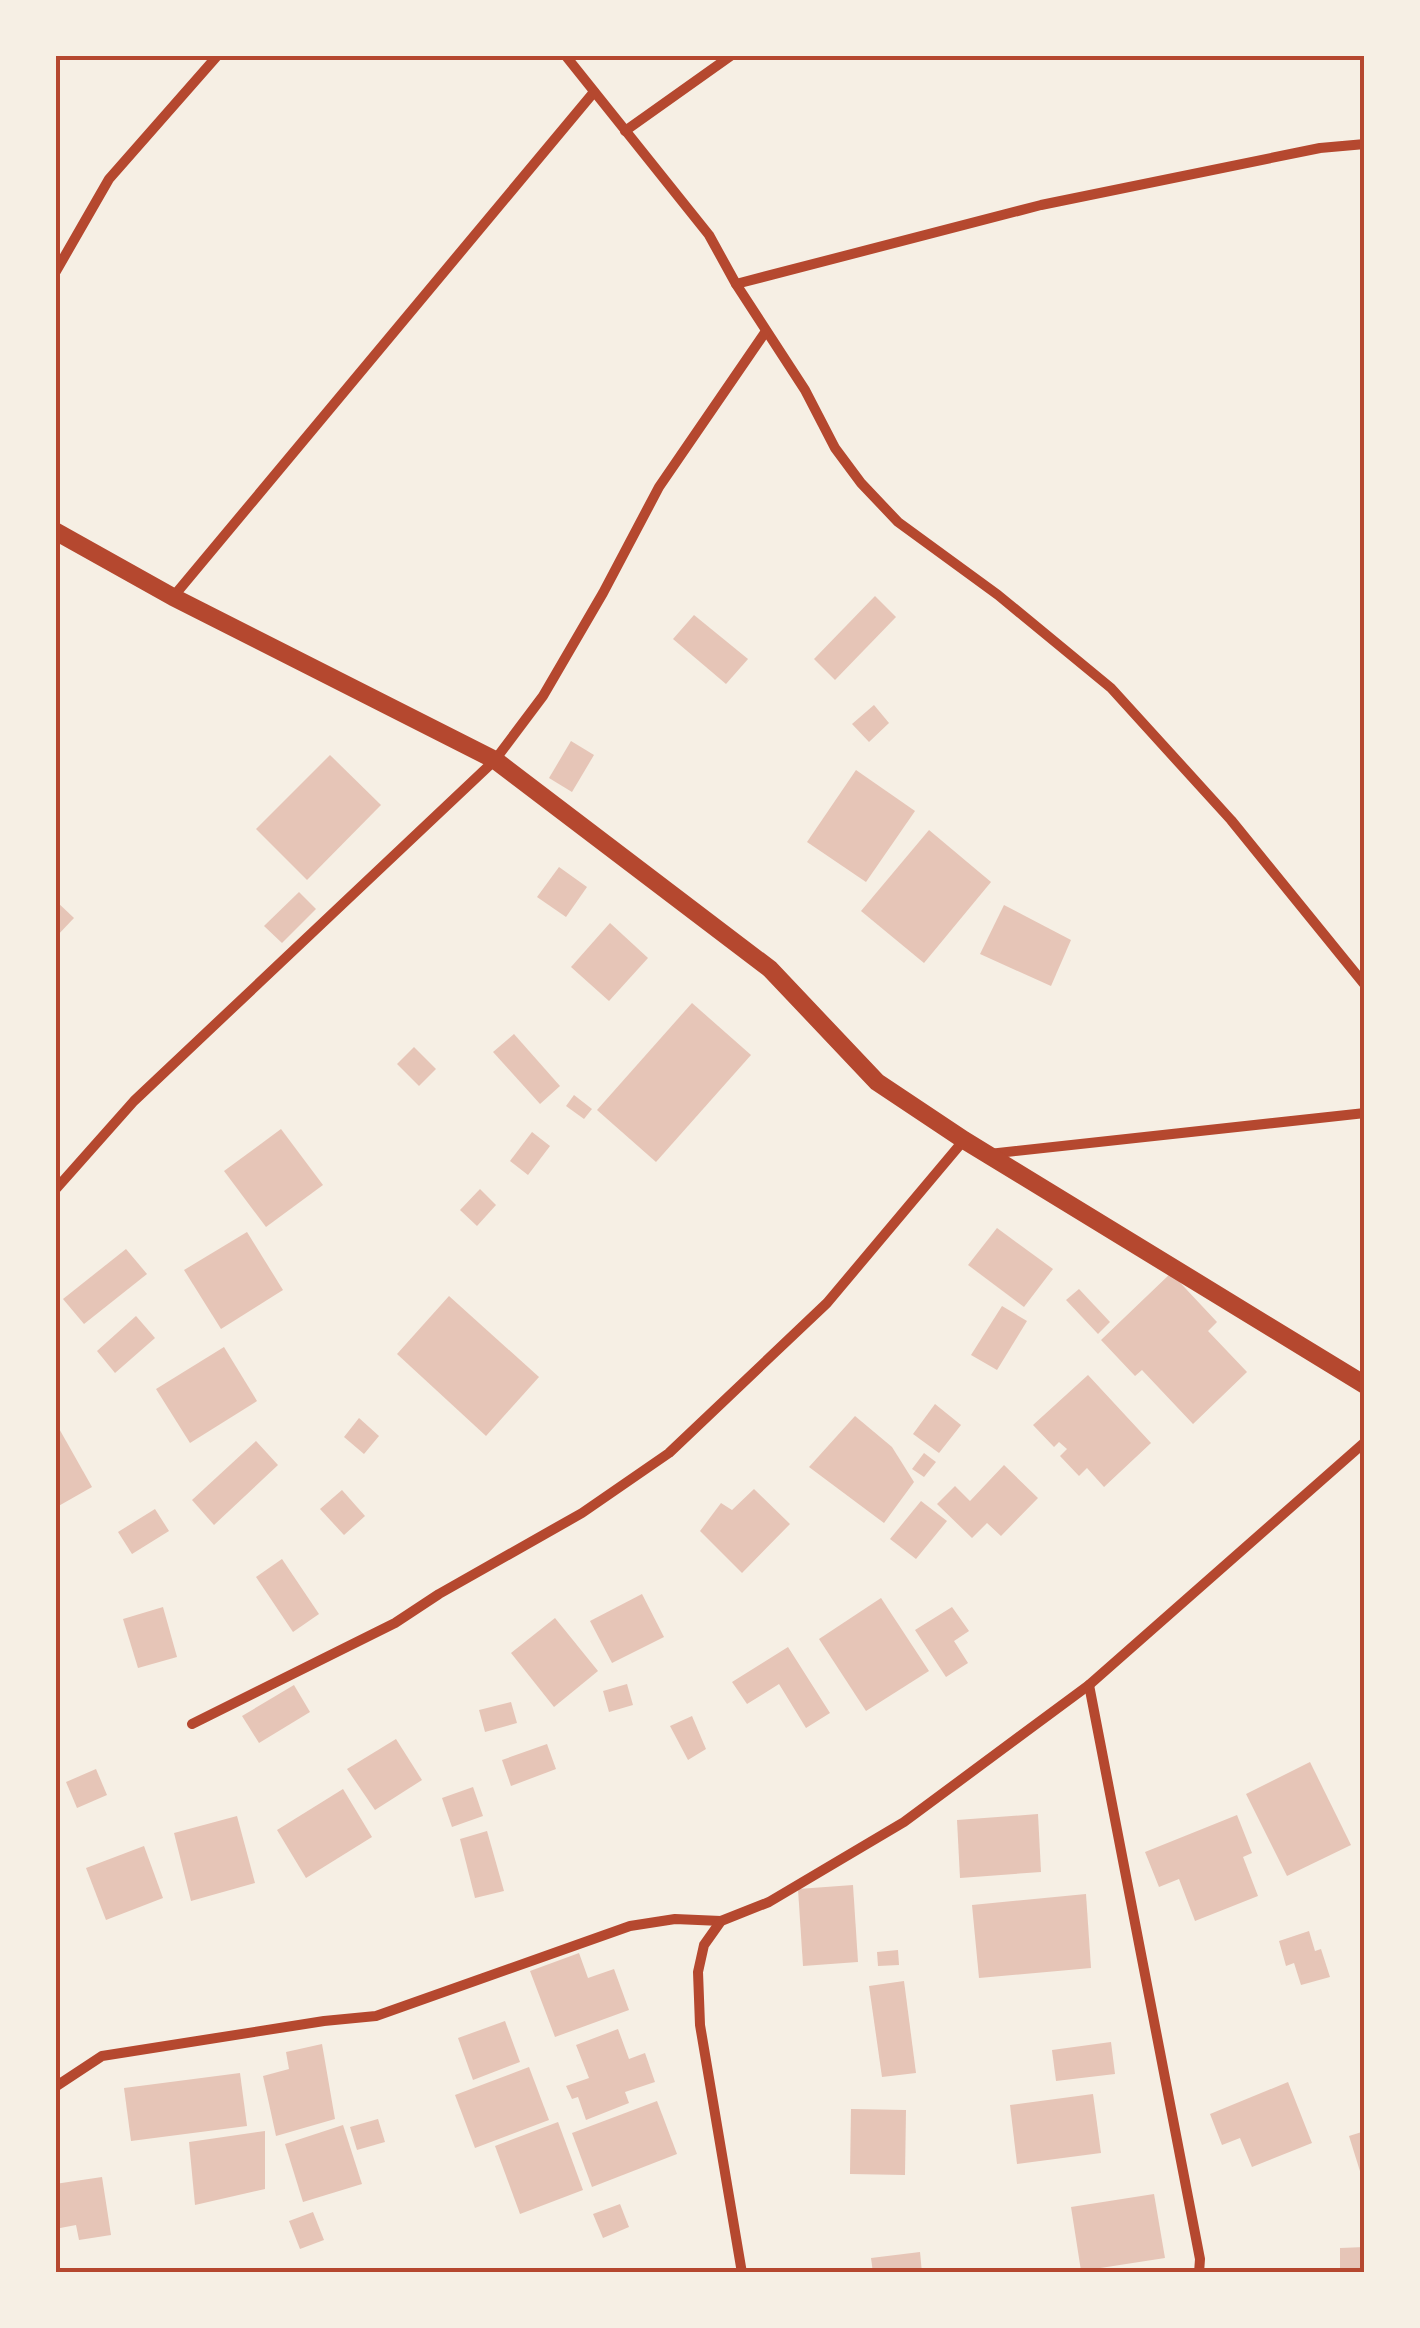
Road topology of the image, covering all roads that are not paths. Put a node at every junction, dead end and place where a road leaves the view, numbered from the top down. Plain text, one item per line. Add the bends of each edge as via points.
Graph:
1 (218, 55) edge
2 (565, 55) edge
3 (732, 55) edge
4 (594, 92) junction
5 (625, 130) junction
6 (1365, 144) edge
7 (55, 274) edge
8 (736, 284) junction
9 (766, 331) junction
10 (55, 531) edge
11 (173, 596) junction
12 (496, 760) junction
13 (1365, 985) edge
14 (1365, 1113) edge
15 (964, 1140) junction
16 (989, 1154) junction
17 (55, 1190) edge
18 (1365, 1385) edge
19 (1365, 1442) edge
20 (1090, 1685) junction
21 (192, 1724) dead end
22 (721, 1922) junction
23 (55, 2087) edge
24 (742, 2273) edge
25 (1199, 2273) edge

1 - 7 street via 109,179
2 - 4 street
3 - 5 street
4 - 5 street
4 - 11 street
5 - 8 street via 709,235
6 - 8 street via 1040,205
8 - 9 street
9 - 12 street via 659,487 543,696
9 - 13 street via 862,483 898,522 1111,688
10 - 11 street
11 - 12 street
12 - 15 street via 770,969 877,1082
12 - 17 street via 134,1101
14 - 16 street
15 - 16 street
15 - 21 street via 827,1303 669,1454 394,1623
16 - 18 street
19 - 20 street
20 - 22 street via 904,1822 770,1902
20 - 25 street
22 - 23 street via 675,1919 630,1926 376,2016 102,2056
22 - 24 street via 704,1945 698,1972 700,2026

